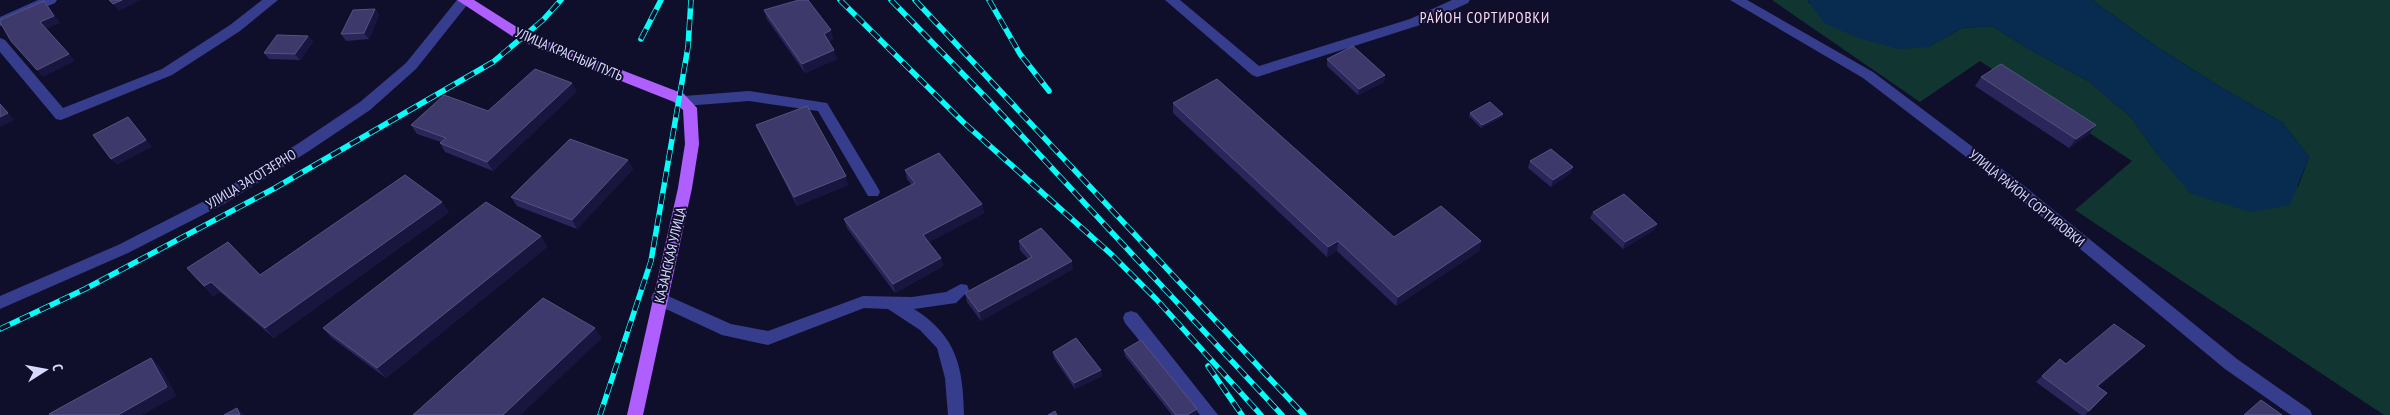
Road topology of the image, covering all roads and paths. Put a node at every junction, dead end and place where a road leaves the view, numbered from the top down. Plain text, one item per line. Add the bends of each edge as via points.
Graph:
1 (50, 0) edge
2 (271, 0) edge
3 (464, 0) edge
4 (1172, 0) edge
5 (1463, 0) edge
6 (1737, 0) edge
7 (0, 22) edge
8 (0, 43) edge
9 (682, 100) junction
10 (873, 192) dead end
11 (31, 290) junction
12 (962, 290) dead end
13 (0, 294) edge
14 (659, 298) junction
15 (890, 302) junction
16 (0, 303) edge
17 (1131, 318) dead end
18 (634, 415) edge
19 (956, 415) edge
20 (1210, 415) edge
21 (2304, 415) edge

1 - 7 street
2 - 8 street via 167,72 60,115
3 - 9 main road, УЛИЦА КРАСНЫЙ ПУТЬ via 523,37
3 - 11 street, УЛИЦА ЗАГОТЗЕРНО via 411,66 365,106 304,147 219,200 123,249
4 - 5 street via 1257,72 1415,22
6 - 21 street, УЛИЦА РАЙОН СОРТИРОВКИ via 1868,75 2013,185 2231,364
9 - 10 street via 749,96 822,108
9 - 14 main road, КАЗАНСКАЯ УЛИЦА via 690,108 692,144
11 - 13 street
11 - 16 street, УЛИЦА ЗАГОТЗЕРНО
12 - 15 street via 950,298
14 - 15 street via 728,330 768,338 864,302
14 - 18 main road, КАЗАНСКАЯ УЛИЦА
15 - 19 street via 922,322 944,344 956,388
17 - 20 street

